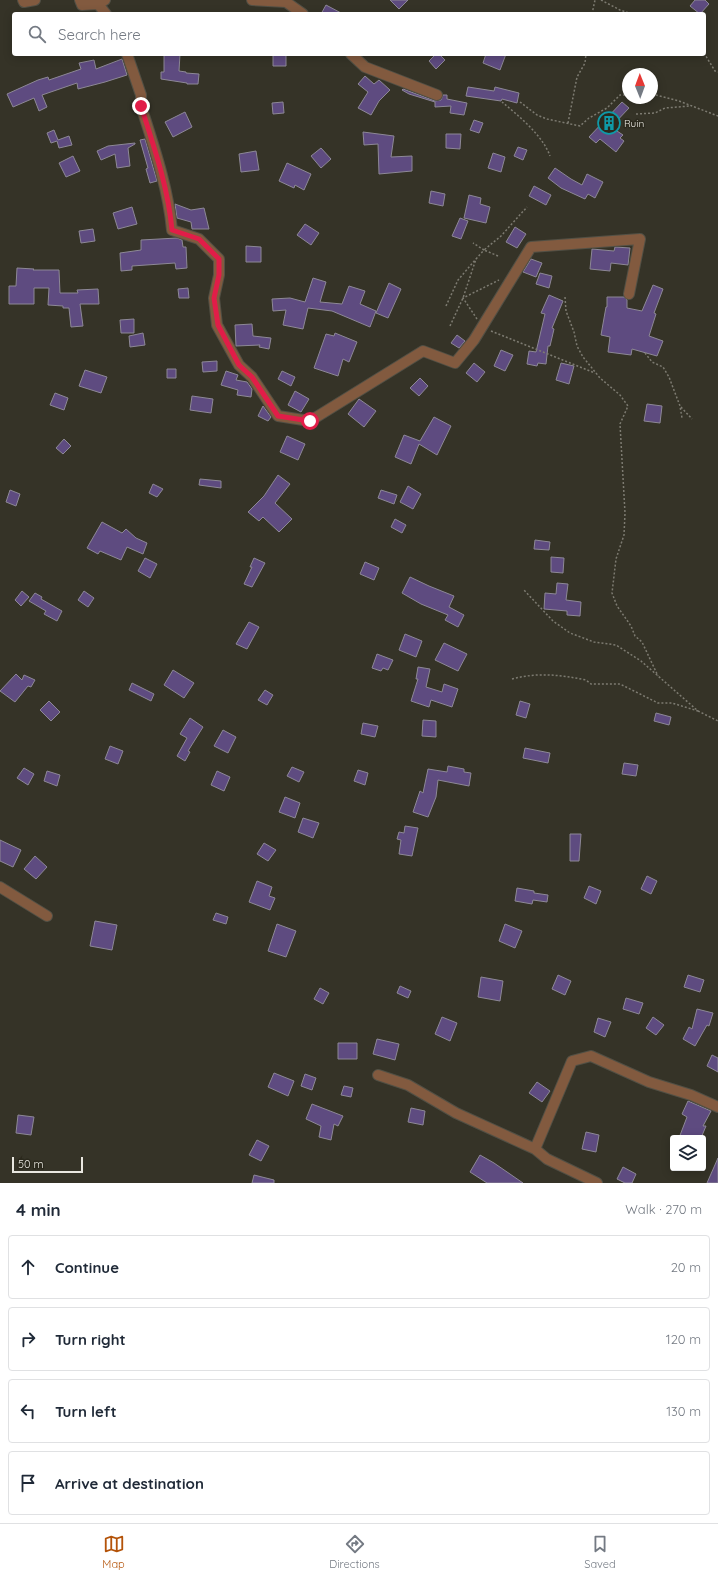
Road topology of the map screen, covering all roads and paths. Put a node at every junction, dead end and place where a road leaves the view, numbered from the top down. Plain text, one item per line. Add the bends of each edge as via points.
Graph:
1 (23, 0) edge
2 (35, 0) edge
3 (80, 0) edge
4 (252, 0) edge
5 (595, 0) edge
6 (601, 0) edge
7 (102, 2) edge
8 (105, 12) edge
9 (300, 12) edge
10 (592, 12) edge
11 (626, 12) edge
12 (128, 56) edge
13 (353, 56) edge
14 (586, 56) edge
15 (706, 56) edge
16 (718, 72) edge
17 (437, 95) dead end
18 (622, 95) edge
19 (658, 95) edge
20 (502, 102) dead end
21 (520, 102) dead end
22 (692, 106) junction
23 (636, 114) dead end
24 (718, 116) edge
25 (567, 124) junction
26 (550, 156) dead end
27 (527, 207) dead end
28 (473, 243) dead end
29 (484, 250) junction
30 (498, 256) dead end
31 (476, 259) junction
32 (502, 278) dead end
33 (629, 294) dead end
34 (565, 297) dead end
35 (463, 298) junction
36 (446, 306) dead end
37 (450, 326) dead end
38 (482, 328) junction
39 (645, 353) dead end
40 (595, 373) junction
41 (680, 406) junction
42 (682, 418) dead end
43 (692, 419) dead end
44 (523, 588) dead end
45 (658, 676) junction
46 (512, 679) dead end
47 (698, 711) junction
48 (718, 721) edge
49 (0, 887) edge
50 (47, 916) dead end
51 (378, 1075) dead end
52 (718, 1107) edge
53 (536, 1149) junction
54 (597, 1183) edge

1 - 2 street
3 - 7 street via 82,5
4 - 9 street via 286,2
5 - 10 path
6 - 11 path
7 - 8 street
12 - 38 street via 163,175 172,230 199,239 219,259 219,275 214,298 218,325 239,365 252,377 278,416 310,421 423,350 455,363
13 - 17 street via 366,67
14 - 25 path via 577,77
15 - 16 path
18 - 25 path via 580,126
19 - 22 path
20 - 26 path via 547,146
21 - 25 path via 537,115
22 - 23 path
22 - 24 path
27 - 29 path via 501,236
28 - 29 path
29 - 30 path
29 - 31 path
31 - 35 path
31 - 36 path via 458,280
32 - 35 path
33 - 38 street via 640,239 531,247
34 - 40 path via 566,311 577,346
35 - 37 path
35 - 38 path
38 - 40 path
39 - 41 path via 652,362 663,367
40 - 45 path via 620,395 628,406 620,424 626,513 612,593 635,636 642,642
41 - 42 path
41 - 43 path
44 - 45 path via 552,621 570,633 594,642 616,645
45 - 47 path
46 - 47 path via 553,674 586,680 591,684 620,684 658,702 672,703
47 - 48 path
49 - 50 street
51 - 53 street via 408,1084 456,1113
52 - 53 street via 691,1095 649,1082 591,1056 572,1061
53 - 54 street via 547,1159

